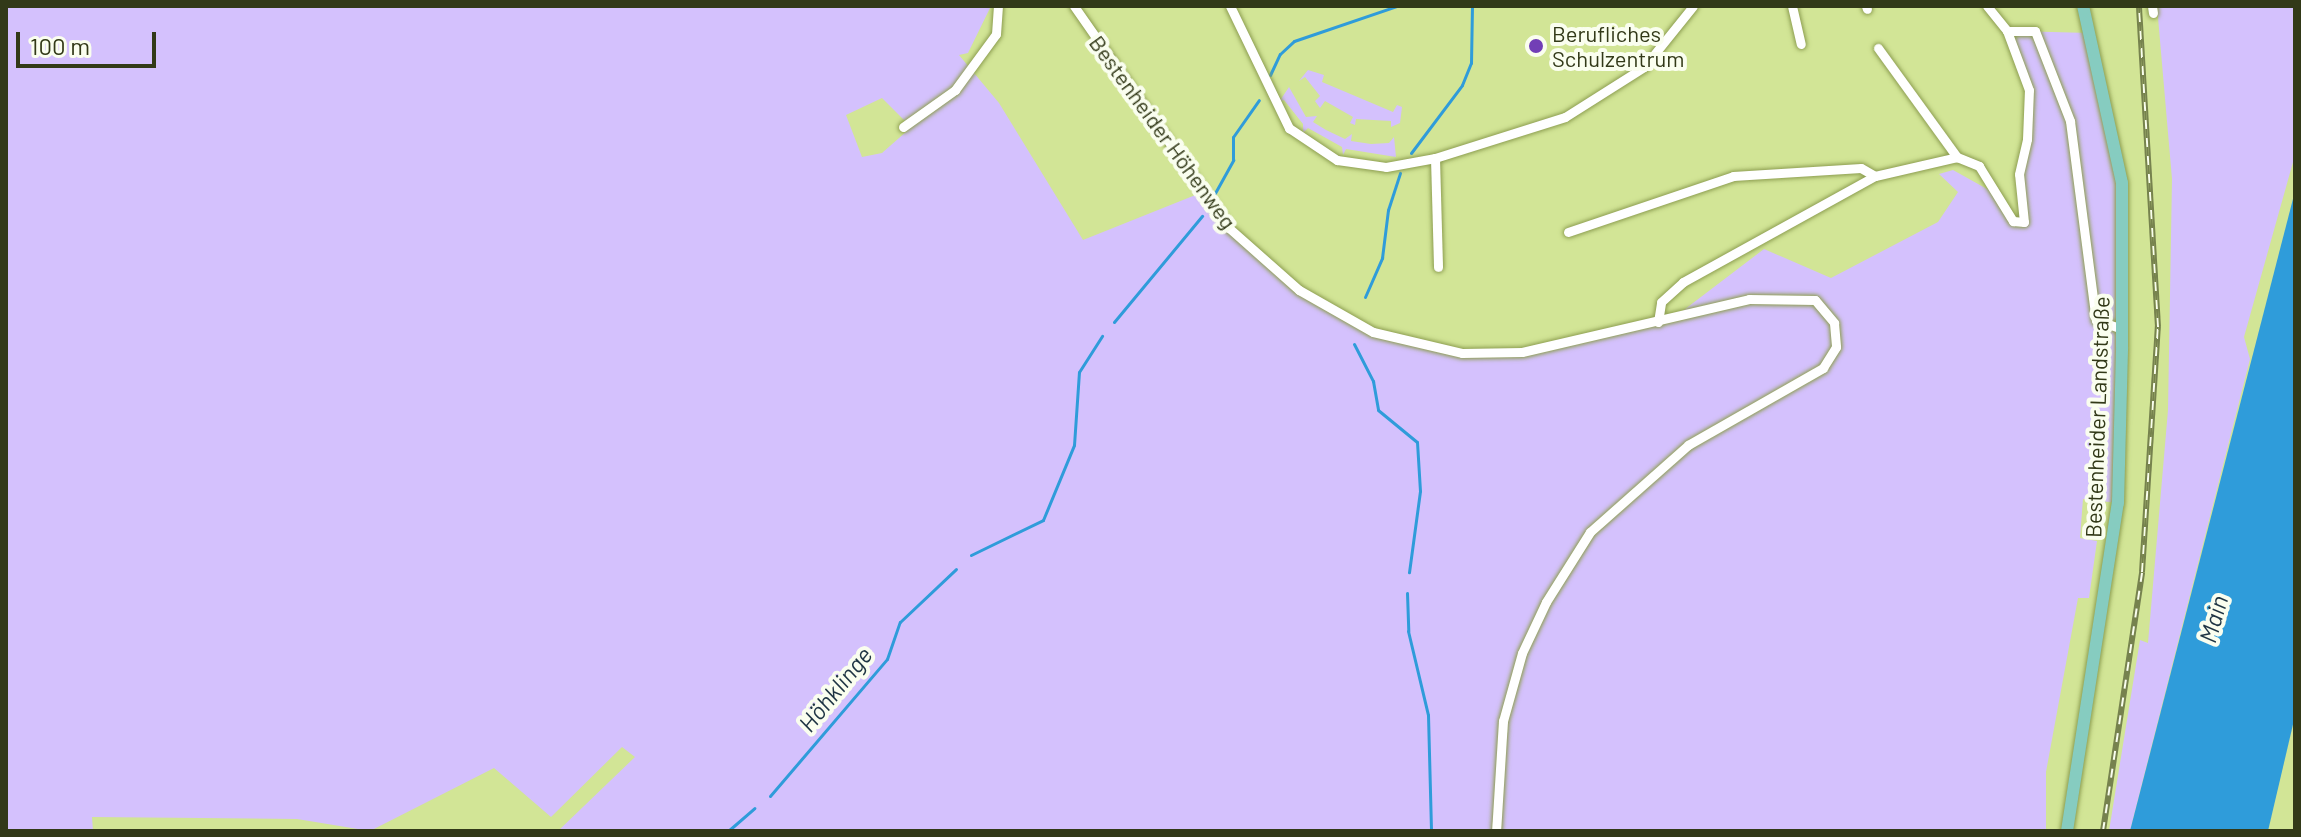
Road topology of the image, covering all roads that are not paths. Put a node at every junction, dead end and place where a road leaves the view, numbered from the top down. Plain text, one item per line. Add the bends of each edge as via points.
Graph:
1 (998, 6) edge
2 (1074, 6) edge
3 (1230, 6) edge
4 (1693, 6) edge
5 (1792, 6) edge
6 (1987, 6) edge
7 (2083, 6) edge
8 (2007, 31) junction
9 (1801, 44) dead end
10 (1878, 48) dead end
11 (903, 127) dead end
12 (1957, 157) junction
13 (1435, 158) junction
14 (1875, 176) junction
15 (1568, 232) dead end
16 (1438, 267) dead end
17 (1658, 322) junction
18 (2122, 329) junction
19 (1496, 831) edge
20 (2067, 831) edge

1 - 11 street via 996,34 955,90
2 - 17 street, Bestenheider Höhenweg via 1229,228 1299,290 1373,332 1462,353 1522,352
3 - 13 street via 1283,120 1298,136 1337,160 1374,167
4 - 13 street via 1644,67 1565,117
5 - 9 street
6 - 8 street
7 - 18 main road, Bestenheider Landstraße via 2122,183
8 - 12 street via 2029,90 2019,174 2024,222 2013,221 1979,166
8 - 18 street via 2035,31 2070,121 2096,320
10 - 12 street
12 - 14 street
13 - 16 street
14 - 15 street via 1861,168 1733,176
14 - 17 street via 1683,282 1661,302
17 - 19 street, Bestenheider Höhenweg via 1749,299 1815,300 1834,323 1836,347 1823,368 1688,445 1590,532 1546,602 1522,653 1503,721
18 - 20 main road, Bestenheider Landstraße via 2118,503

